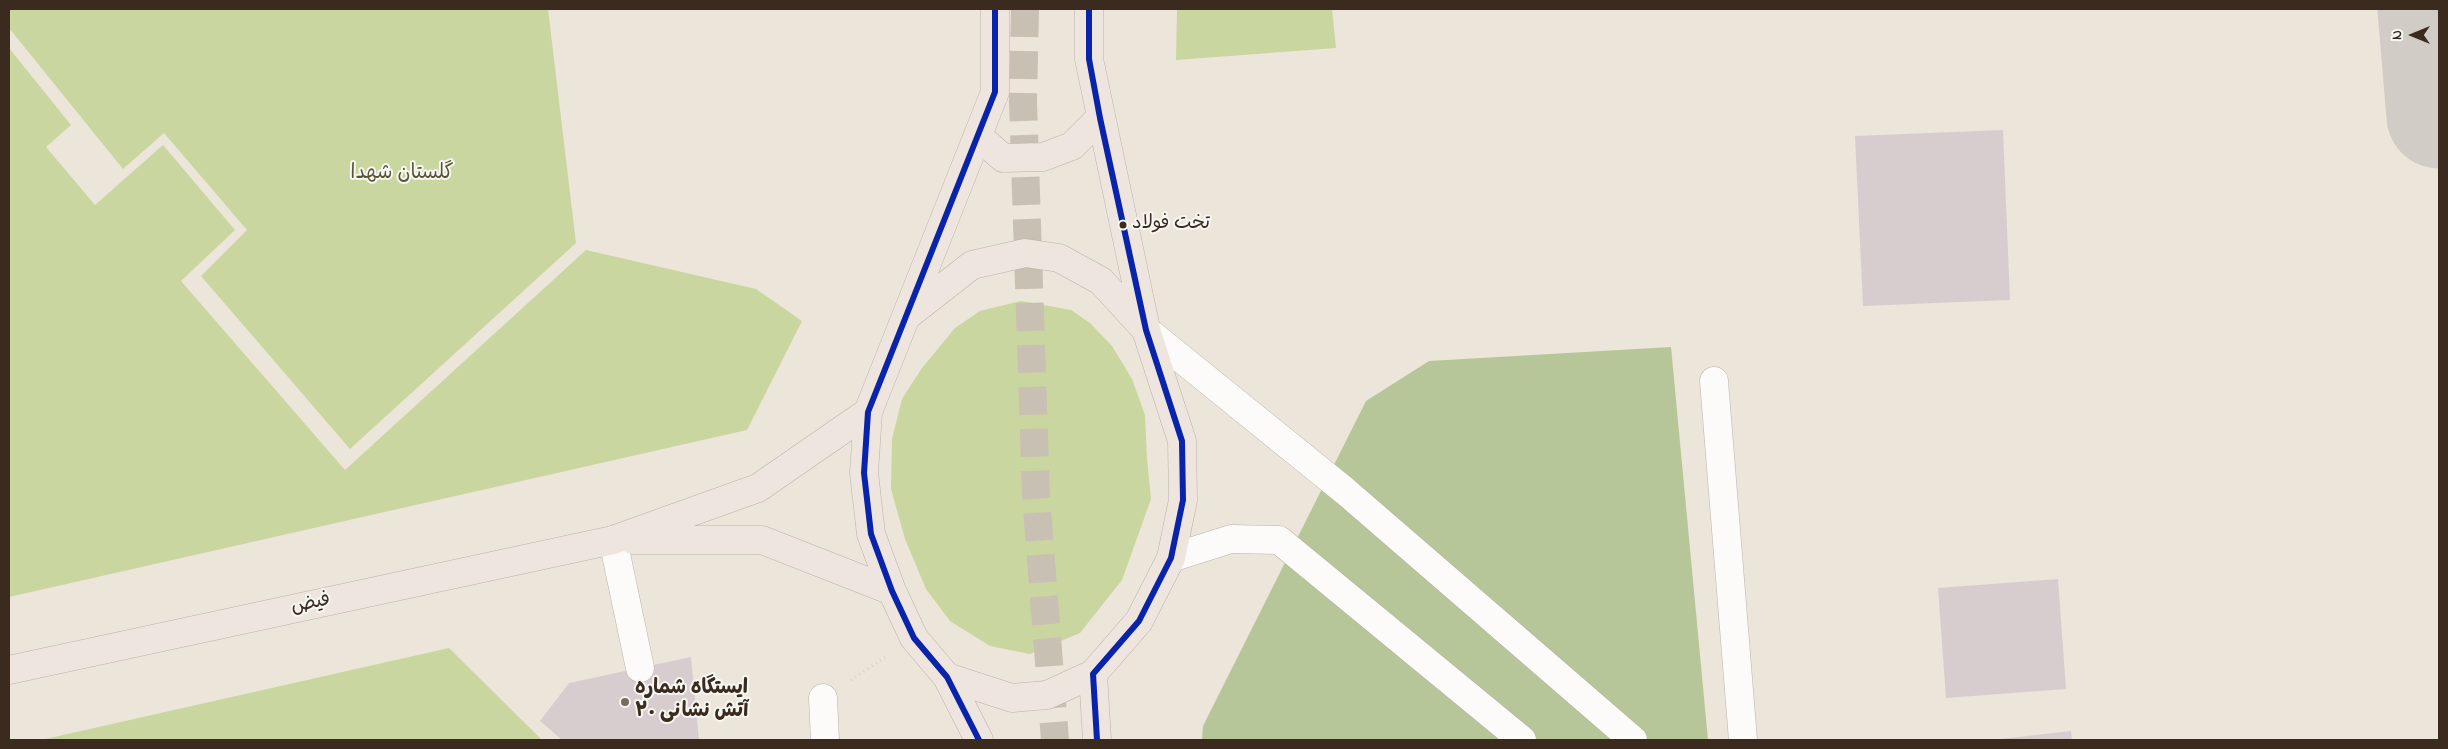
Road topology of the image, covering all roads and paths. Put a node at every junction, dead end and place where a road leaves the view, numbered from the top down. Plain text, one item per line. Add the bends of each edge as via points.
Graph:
1 (995, 9) edge
2 (1090, 9) edge
3 (1100, 118) junction
4 (978, 136) junction
5 (908, 315) junction
6 (1146, 330) junction
7 (1714, 382) dead end
8 (868, 412) junction
9 (612, 540) junction
10 (1170, 558) junction
11 (892, 591) junction
12 (914, 638) junction
13 (640, 668) dead end
14 (9, 670) edge
15 (1093, 674) junction
16 (947, 677) junction
17 (823, 698) joint
18 (826, 740) edge
19 (979, 740) edge
20 (1097, 740) edge
21 (1522, 740) edge
22 (1633, 740) edge
23 (1742, 740) edge

1 - 4 main road via 995,92
2 - 3 main road via 1089,59
3 - 4 main road via 1072,146 1043,157 1003,158
3 - 6 main road
4 - 5 main road
5 - 6 main road via 972,265 1025,253 1059,258 1101,280
5 - 8 main road
6 - 10 main road via 1182,441 1183,500
6 - 22 street via 1346,491
7 - 23 street
8 - 9 main road via 758,488
8 - 11 main road via 864,473 871,534
9 - 11 main road via 762,540
9 - 13 street
9 - 14 main road, فیض
10 - 15 main road via 1139,620
10 - 21 street via 1231,539 1279,540
11 - 12 main road
12 - 16 main road
12 - 17 path
15 - 16 main road via 1047,695 1012,698
15 - 20 main road
16 - 19 main road
17 - 18 street

